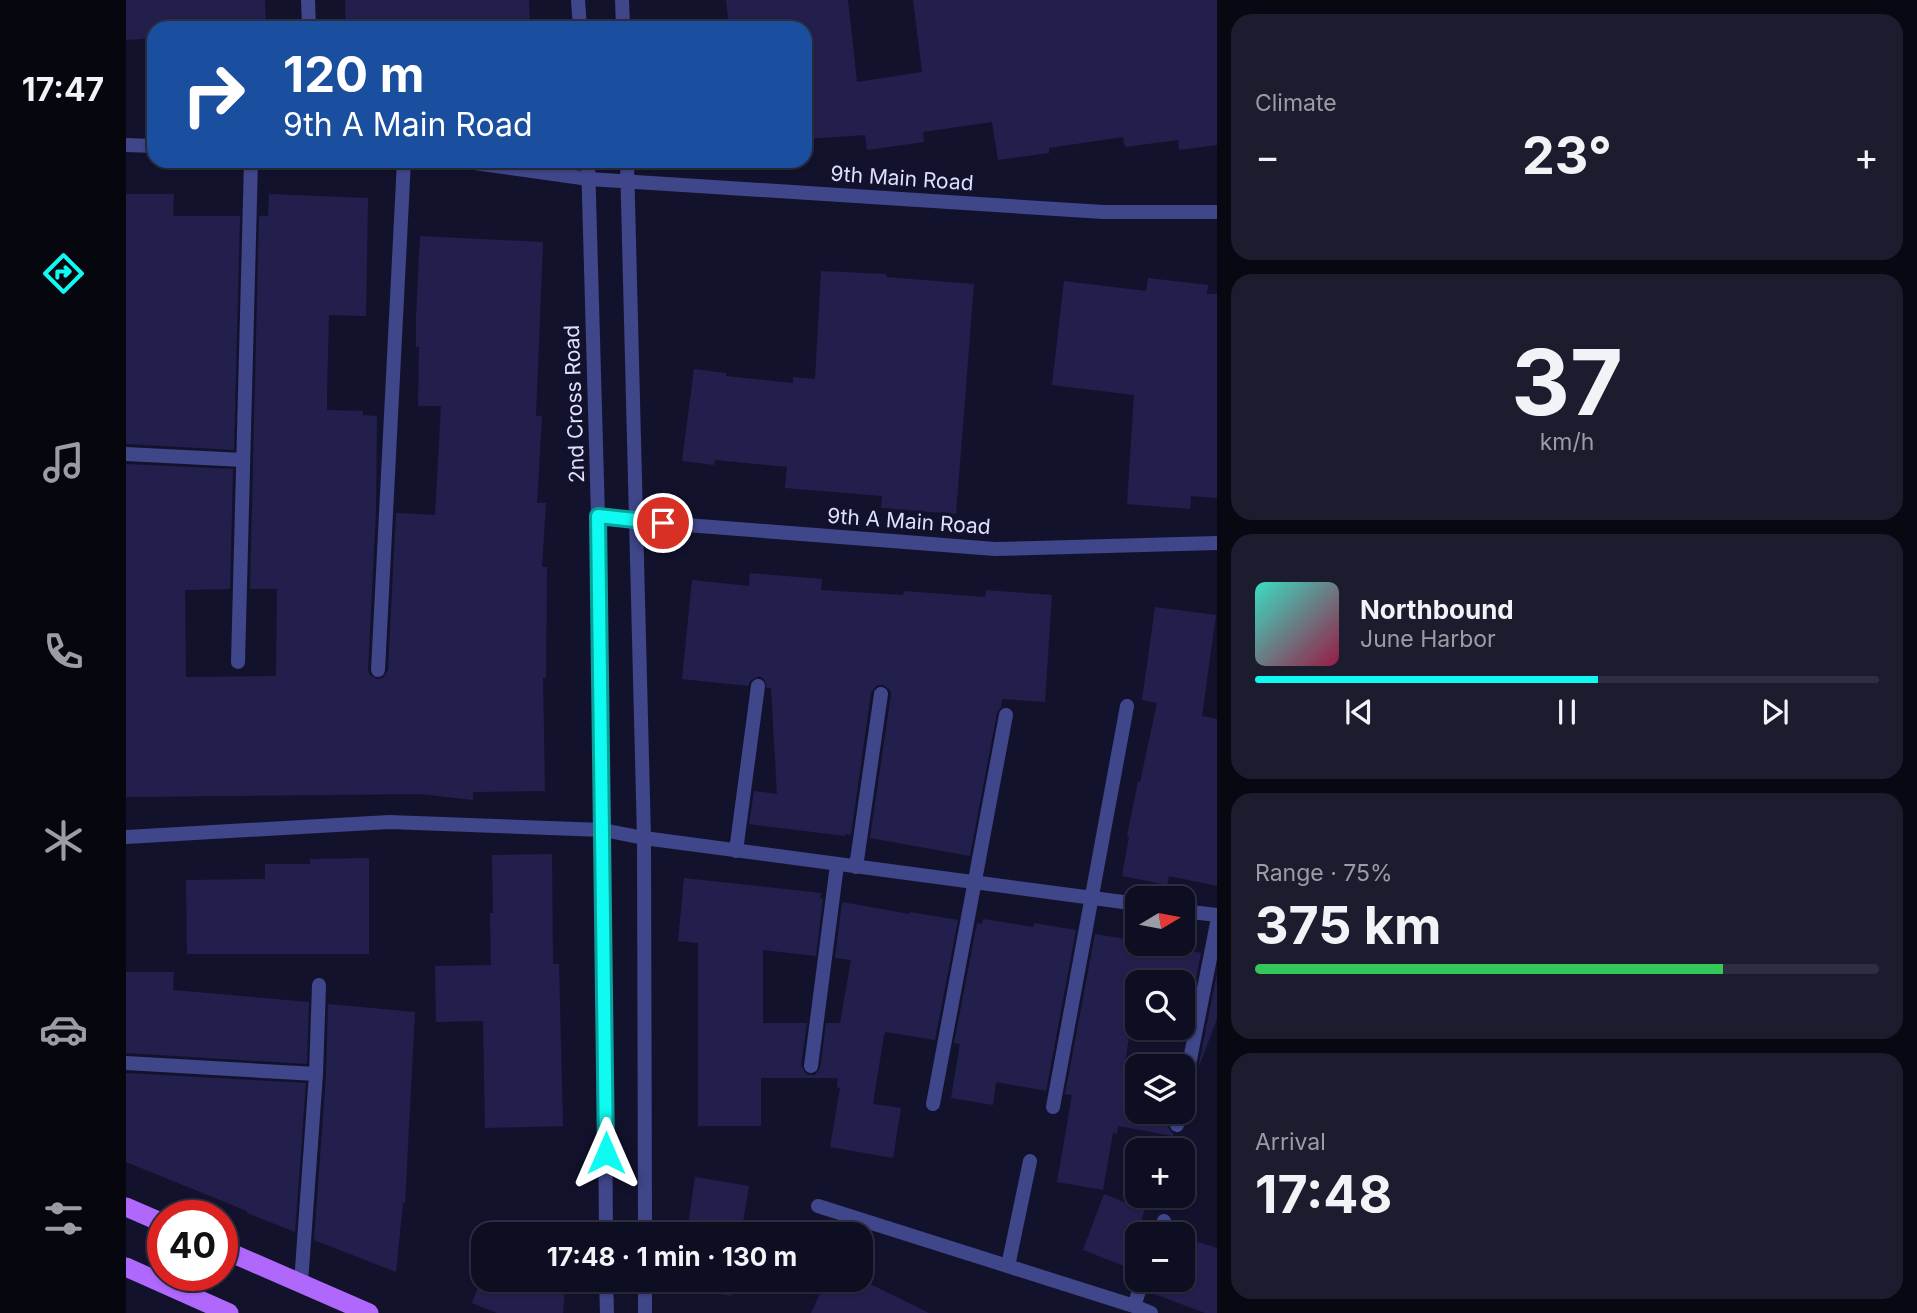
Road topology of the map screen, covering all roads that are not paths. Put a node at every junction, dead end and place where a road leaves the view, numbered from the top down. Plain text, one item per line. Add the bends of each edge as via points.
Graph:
1 (307, 0) edge
2 (578, 0) edge
3 (622, 0) edge
4 (308, 21) edge
5 (580, 21) edge
6 (623, 21) edge
7 (126, 145) edge
8 (147, 146) edge
9 (251, 168) edge
10 (404, 168) edge
11 (510, 168) edge
12 (588, 168) edge
13 (627, 168) edge
14 (589, 179) junction
15 (628, 181) junction
16 (1217, 212) edge
17 (126, 454) edge
18 (243, 460) junction
19 (598, 516) junction
20 (635, 521) junction
21 (1217, 543) edge
22 (238, 662) dead end
23 (378, 670) dead end
24 (758, 686) dead end
25 (881, 694) dead end
26 (1127, 706) dead end
27 (1006, 715) dead end
28 (603, 830) junction
29 (126, 837) edge
30 (644, 838) junction
31 (736, 851) junction
32 (837, 864) junction
33 (856, 867) junction
34 (975, 884) junction
35 (1091, 898) junction
36 (1125, 902) edge
37 (1195, 912) edge
38 (1217, 915) edge
39 (1217, 923) edge
40 (319, 985) dead end
41 (1191, 1054) edge
42 (126, 1063) edge
43 (811, 1066) dead end
44 (316, 1074) junction
45 (933, 1104) dead end
46 (1053, 1107) dead end
47 (1030, 1161) dead end
48 (126, 1206) edge
49 (818, 1206) dead end
50 (147, 1216) edge
51 (606, 1222) edge
52 (645, 1222) edge
53 (238, 1256) edge
54 (1008, 1266) junction
55 (126, 1267) edge
56 (301, 1283) junction
57 (606, 1292) edge
58 (645, 1292) edge
59 (1139, 1292) edge
60 (1134, 1306) junction
61 (229, 1313) edge
62 (369, 1313) edge
63 (607, 1313) edge
64 (645, 1313) edge
65 (1151, 1313) edge

1 - 4 street
2 - 5 street
3 - 6 street
7 - 8 street
9 - 18 street
10 - 23 street
11 - 14 street, 9th Main Road
12 - 14 street, 2nd Cross Road
13 - 15 street
14 - 15 street, 9th Main Road
14 - 19 street, 2nd Cross Road
15 - 16 street, 9th Main Road via 1103,212
15 - 20 street
17 - 18 street
18 - 22 street
19 - 20 street, 9th A Main Road
19 - 28 street, 2nd Cross Road
20 - 21 street, 9th A Main Road via 995,549
20 - 30 street
24 - 31 street
25 - 33 street
26 - 35 street
27 - 34 street
28 - 29 street via 389,822
28 - 30 street
28 - 51 street, 2nd Cross Road
30 - 31 street
30 - 52 street
31 - 32 street
32 - 33 street
32 - 43 street
33 - 34 street
34 - 35 street
34 - 45 street
35 - 36 street
35 - 46 street
37 - 38 street
39 - 41 street
40 - 44 street
42 - 44 street
44 - 56 street
47 - 54 street
48 - 50 main road
49 - 54 street
53 - 56 main road
54 - 60 street
55 - 61 main road
56 - 62 main road
57 - 63 street
58 - 64 street
59 - 60 street
60 - 65 street

